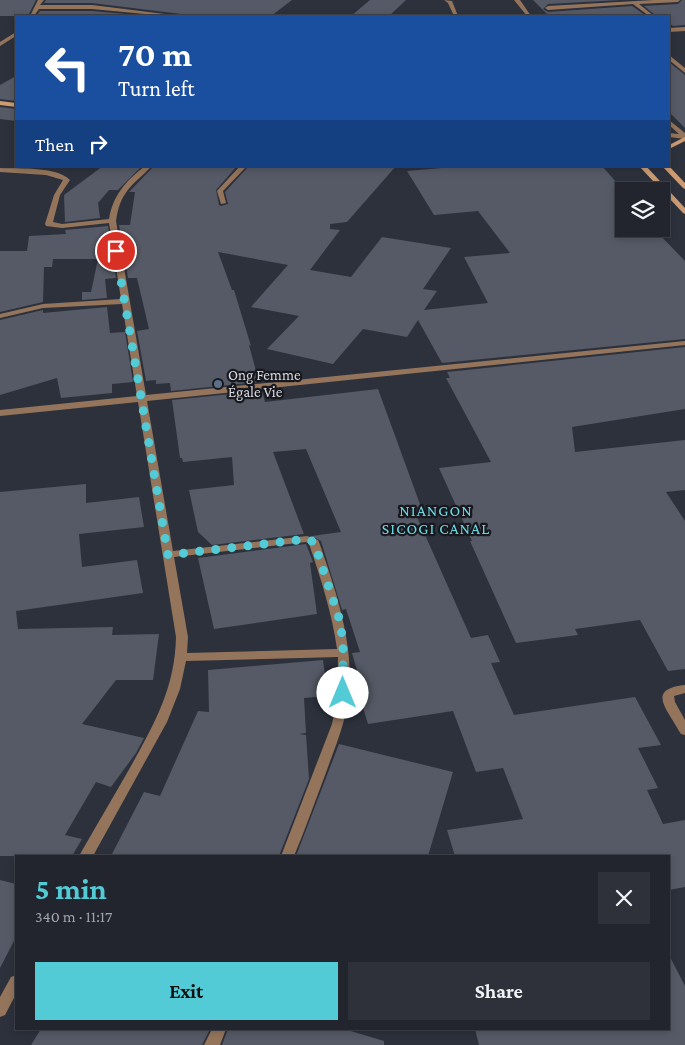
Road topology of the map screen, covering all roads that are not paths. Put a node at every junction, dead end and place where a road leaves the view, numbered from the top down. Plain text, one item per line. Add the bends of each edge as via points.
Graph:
1 (42, 0) edge
2 (447, 0) edge
3 (517, 0) edge
4 (678, 0) edge
5 (606, 2) edge
6 (634, 3) junction
7 (38, 7) junction
8 (548, 8) dead end
9 (33, 15) edge
10 (168, 15) edge
11 (456, 15) edge
12 (528, 15) edge
13 (651, 15) edge
14 (670, 30) edge
15 (685, 30) edge
16 (15, 35) edge
17 (2, 44) edge
18 (15, 44) edge
19 (670, 58) edge
20 (685, 71) edge
21 (0, 103) edge
22 (15, 106) edge
23 (670, 123) edge
24 (670, 135) edge
25 (685, 138) edge
26 (670, 139) edge
27 (670, 146) edge
28 (148, 167) edge
29 (243, 167) edge
30 (643, 167) edge
31 (667, 167) edge
32 (0, 170) edge
33 (685, 187) edge
34 (223, 203) dead end
35 (685, 212) edge
36 (112, 221) junction
37 (125, 300) junction
38 (0, 316) edge
39 (685, 343) edge
40 (143, 398) junction
41 (0, 413) edge
42 (168, 555) junction
43 (343, 653) junction
44 (183, 657) junction
45 (685, 689) edge
46 (685, 731) edge
47 (87, 855) edge
48 (288, 855) edge
49 (15, 982) edge
50 (0, 1011) edge
51 (219, 1030) edge
52 (212, 1045) edge

1 - 7 street
2 - 11 street
3 - 12 street
4 - 6 street
5 - 6 street
5 - 8 street
6 - 13 street
7 - 9 street
7 - 10 street via 92,7
14 - 15 street
16 - 17 street
17 - 18 street
19 - 20 street
21 - 22 main road
23 - 25 street
24 - 25 street
25 - 26 main road
25 - 27 main road
28 - 36 street via 121,192 114,205
29 - 34 street via 220,192
30 - 35 main road
31 - 33 main road
32 - 36 street via 66,178 66,184 57,194 50,224 62,226
36 - 37 street
37 - 38 street via 43,306
37 - 40 street
39 - 40 street
40 - 41 street
40 - 42 street
42 - 43 street via 307,539 314,542 340,621
42 - 44 street
43 - 44 street
43 - 48 street via 343,705 338,724
44 - 47 street via 176,687 162,721
45 - 46 street via 668,694
49 - 50 street
51 - 52 street

